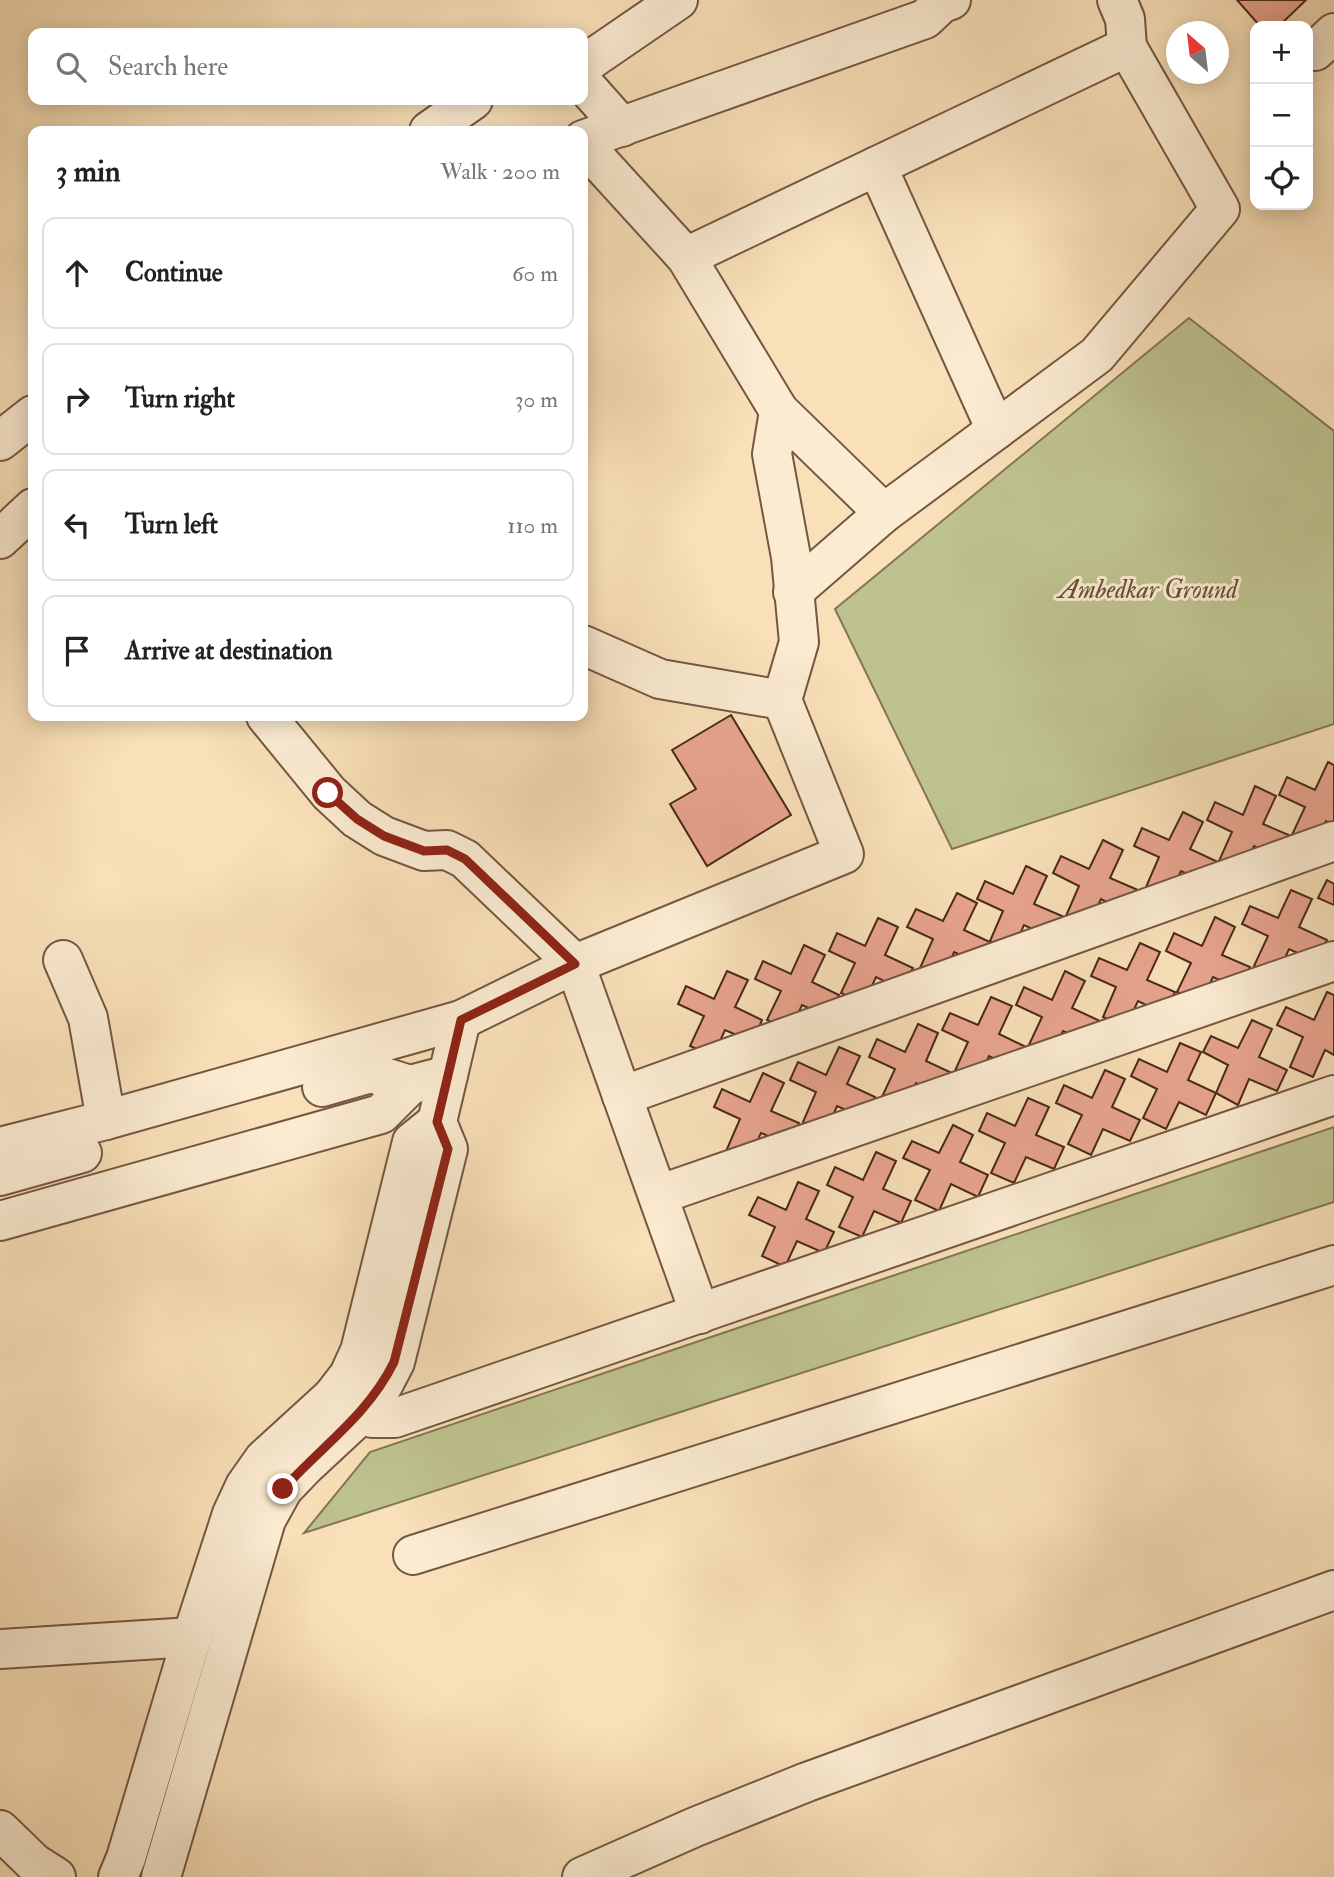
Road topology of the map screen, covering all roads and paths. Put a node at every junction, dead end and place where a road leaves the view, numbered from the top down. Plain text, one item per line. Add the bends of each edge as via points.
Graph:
1 (678, 0) edge
2 (951, 0) edge
3 (1117, 0) edge
4 (1127, 47) junction
5 (588, 62) edge
6 (588, 89) edge
7 (466, 105) edge
8 (436, 126) edge
9 (622, 127) junction
10 (588, 140) edge
11 (588, 148) edge
12 (877, 166) junction
13 (687, 257) junction
14 (779, 411) junction
15 (28, 419) edge
16 (996, 430) junction
17 (0, 441) edge
18 (28, 513) edge
19 (884, 513) junction
20 (0, 539) edge
21 (793, 592) junction
22 (588, 647) edge
23 (782, 700) junction
24 (270, 721) edge
25 (1334, 841) edge
26 (63, 960) dead end
27 (1334, 961) edge
28 (575, 964) junction
29 (461, 1020) junction
30 (448, 1075) junction
31 (411, 1085) junction
32 (622, 1096) junction
33 (1334, 1096) edge
34 (106, 1120) junction
35 (0, 1147) edge
36 (0, 1176) edge
37 (658, 1195) junction
38 (0, 1221) edge
39 (1334, 1265) edge
40 (701, 1314) junction
41 (347, 1405) junction
42 (413, 1555) dead end
43 (1334, 1590) edge
44 (191, 1637) junction
45 (0, 1648) edge
46 (0, 1830) edge
47 (56, 1877) edge
48 (118, 1877) edge
49 (161, 1877) edge
50 (582, 1877) edge

1 - 5 street
2 - 9 street via 925,19
3 - 4 street via 1125,19
4 - 12 street
4 - 16 street via 1220,209 1097,355
6 - 9 street
7 - 8 street
9 - 10 street
11 - 13 street
12 - 13 street
12 - 16 street
13 - 14 street
14 - 19 street
14 - 21 street via 772,454
15 - 17 street
16 - 19 street
18 - 20 street
19 - 21 street
21 - 23 street via 799,642
22 - 23 street via 660,679
23 - 28 street via 844,854
24 - 28 street via 328,793 357,819 414,848 447,850 465,859
25 - 32 street
26 - 34 street via 88,1018
27 - 37 street
28 - 29 street
28 - 32 street
29 - 30 street
29 - 34 street
30 - 31 street
30 - 41 street via 437,1122 412,1142 360,1351 349,1375
31 - 36 street via 371,1073
31 - 38 street via 381,1114
32 - 37 street
33 - 40 street
34 - 35 street
37 - 40 street
39 - 42 street
40 - 41 street via 395,1418 372,1418
41 - 44 street via 264,1459 245,1486
41 - 49 street via 283,1489 266,1520
43 - 50 street via 807,1782
44 - 45 street
44 - 48 street
46 - 47 street

